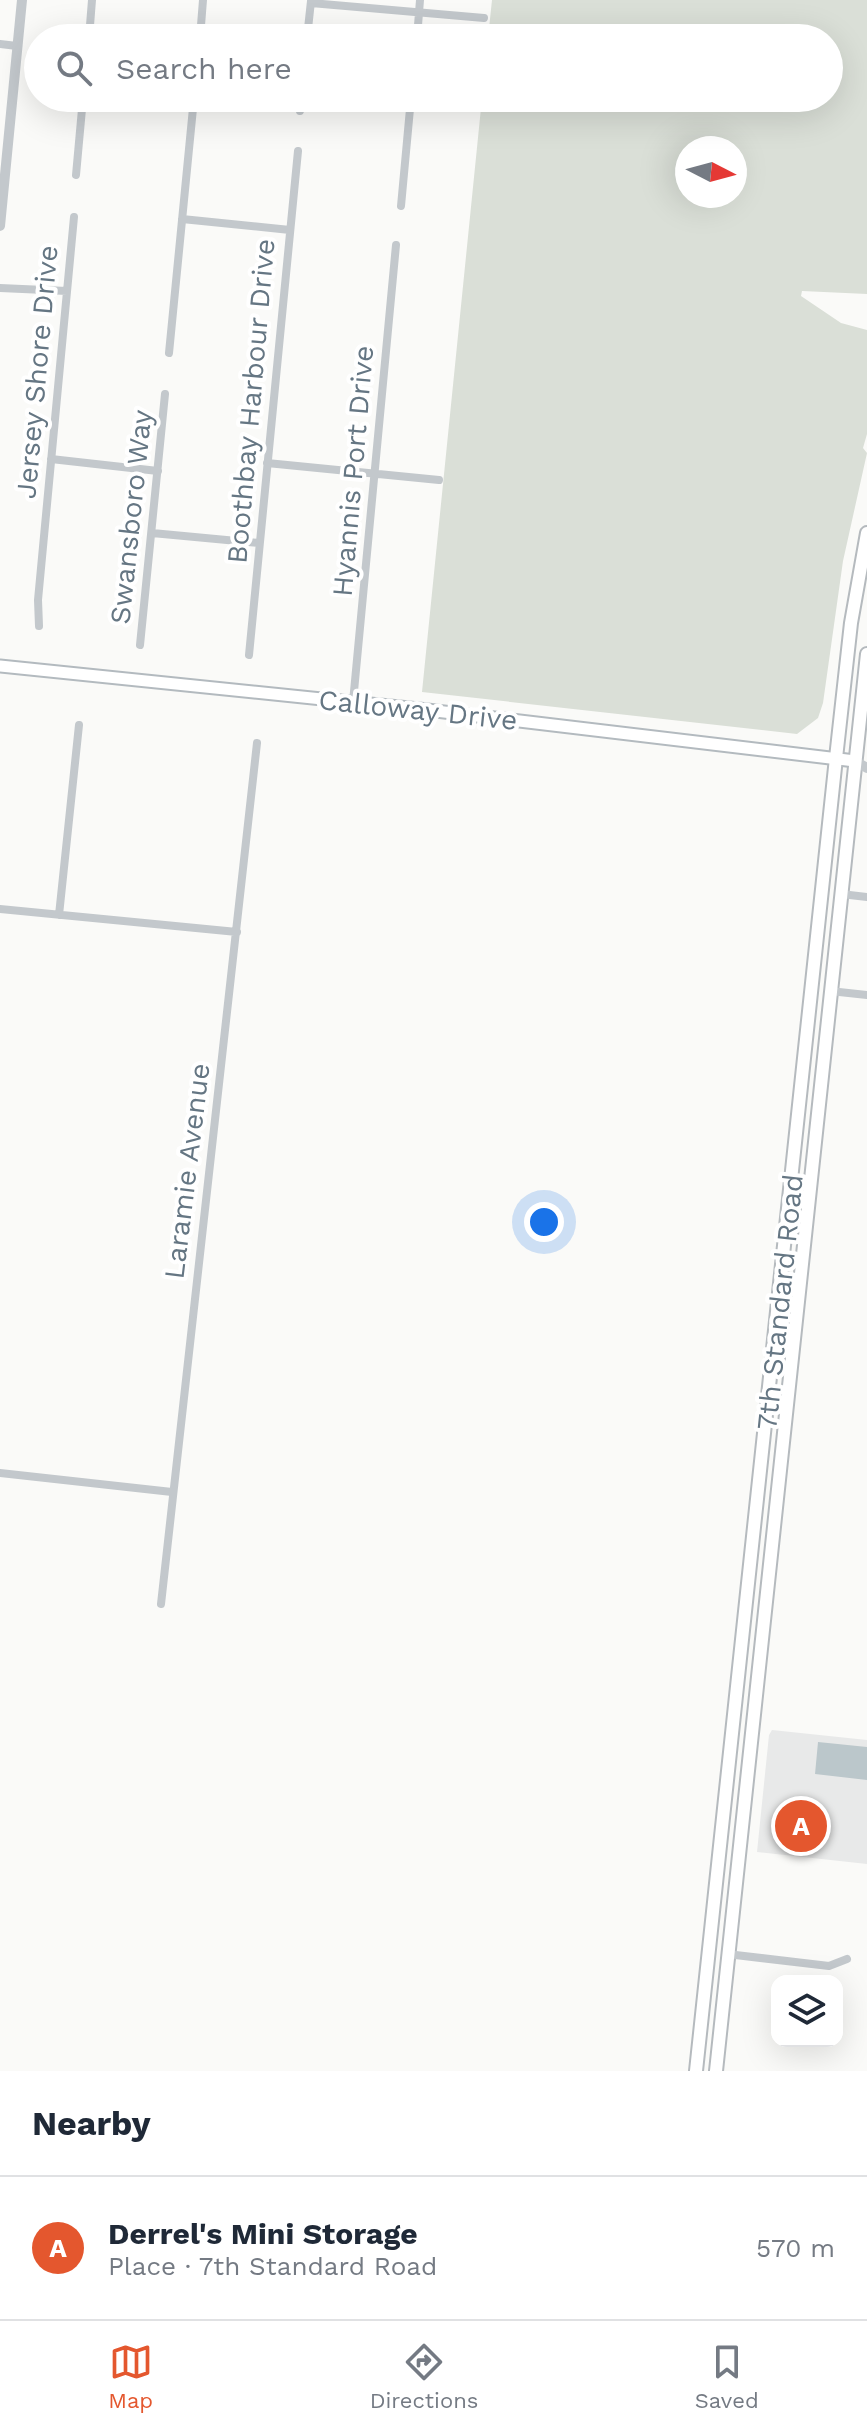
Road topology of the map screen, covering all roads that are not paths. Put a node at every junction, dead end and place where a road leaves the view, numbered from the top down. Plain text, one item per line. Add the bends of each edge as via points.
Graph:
1 (22, 0) edge
2 (92, 0) edge
3 (203, 0) edge
4 (420, 0) edge
5 (311, 1) edge
6 (419, 13) junction
7 (484, 18) dead end
8 (90, 24) edge
9 (201, 24) edge
10 (309, 24) edge
11 (418, 24) edge
12 (0, 44) edge
13 (17, 46) junction
14 (82, 112) edge
15 (193, 112) edge
16 (410, 112) edge
17 (298, 151) dead end
18 (76, 175) dead end
19 (401, 206) dead end
20 (74, 217) dead end
21 (182, 219) junction
22 (0, 226) edge
23 (290, 230) junction
24 (396, 245) dead end
25 (0, 288) edge
26 (67, 291) junction
27 (169, 353) dead end
28 (165, 394) dead end
29 (51, 459) junction
30 (267, 463) junction
31 (158, 471) junction
32 (375, 474) junction
33 (439, 480) dead end
34 (152, 533) junction
35 (867, 533) edge
36 (259, 543) junction
37 (39, 626) dead end
38 (140, 645) dead end
39 (867, 654) edge
40 (249, 655) dead end
41 (0, 666) edge
42 (353, 702) junction
43 (79, 725) dead end
44 (257, 743) dead end
45 (836, 758) junction
46 (861, 760) edge
47 (867, 768) edge
48 (841, 894) junction
49 (867, 897) edge
50 (0, 909) edge
51 (59, 915) junction
52 (237, 932) junction
53 (830, 991) junction
54 (867, 995) edge
55 (0, 1473) edge
56 (172, 1492) junction
57 (161, 1604) dead end
58 (727, 1954) junction
59 (847, 1959) dead end
60 (696, 2071) edge
61 (716, 2071) edge

1 - 13 street
2 - 8 street
3 - 9 street
4 - 6 street
5 - 6 street
5 - 10 street
6 - 7 street
6 - 11 street
12 - 13 street
13 - 22 street
14 - 18 street
15 - 21 street
16 - 19 street
17 - 23 street, Boothbay Harbour Drive
20 - 26 street, Jersey Shore Drive
21 - 23 street
21 - 27 street
23 - 30 street, Boothbay Harbour Drive
24 - 32 street, Hyannis Port Drive
25 - 26 street
26 - 29 street, Jersey Shore Drive
28 - 31 street, Swansboro Way
29 - 31 street
29 - 37 street, Jersey Shore Drive
30 - 32 street
30 - 36 street, Boothbay Harbour Drive
31 - 34 street, Swansboro Way
32 - 33 street
32 - 42 street, Hyannis Port Drive
34 - 36 street
34 - 38 street, Swansboro Way
35 - 45 main road, 7th Standard Road
36 - 40 street, Boothbay Harbour Drive
39 - 46 main road, 7th Standard Road
41 - 42 main road, Calloway Drive
42 - 45 main road, Calloway Drive
43 - 51 street
44 - 52 street, Laramie Avenue
45 - 46 main road, Calloway Drive
45 - 60 main road, 7th Standard Road
46 - 47 street
46 - 48 main road, 7th Standard Road
48 - 49 street
48 - 53 main road, 7th Standard Road
50 - 51 street
51 - 52 street
52 - 56 street, Laramie Avenue
53 - 54 street
53 - 58 main road, 7th Standard Road
55 - 56 street
56 - 57 street, Laramie Avenue
58 - 59 street via 829,1966
58 - 61 main road, 7th Standard Road

